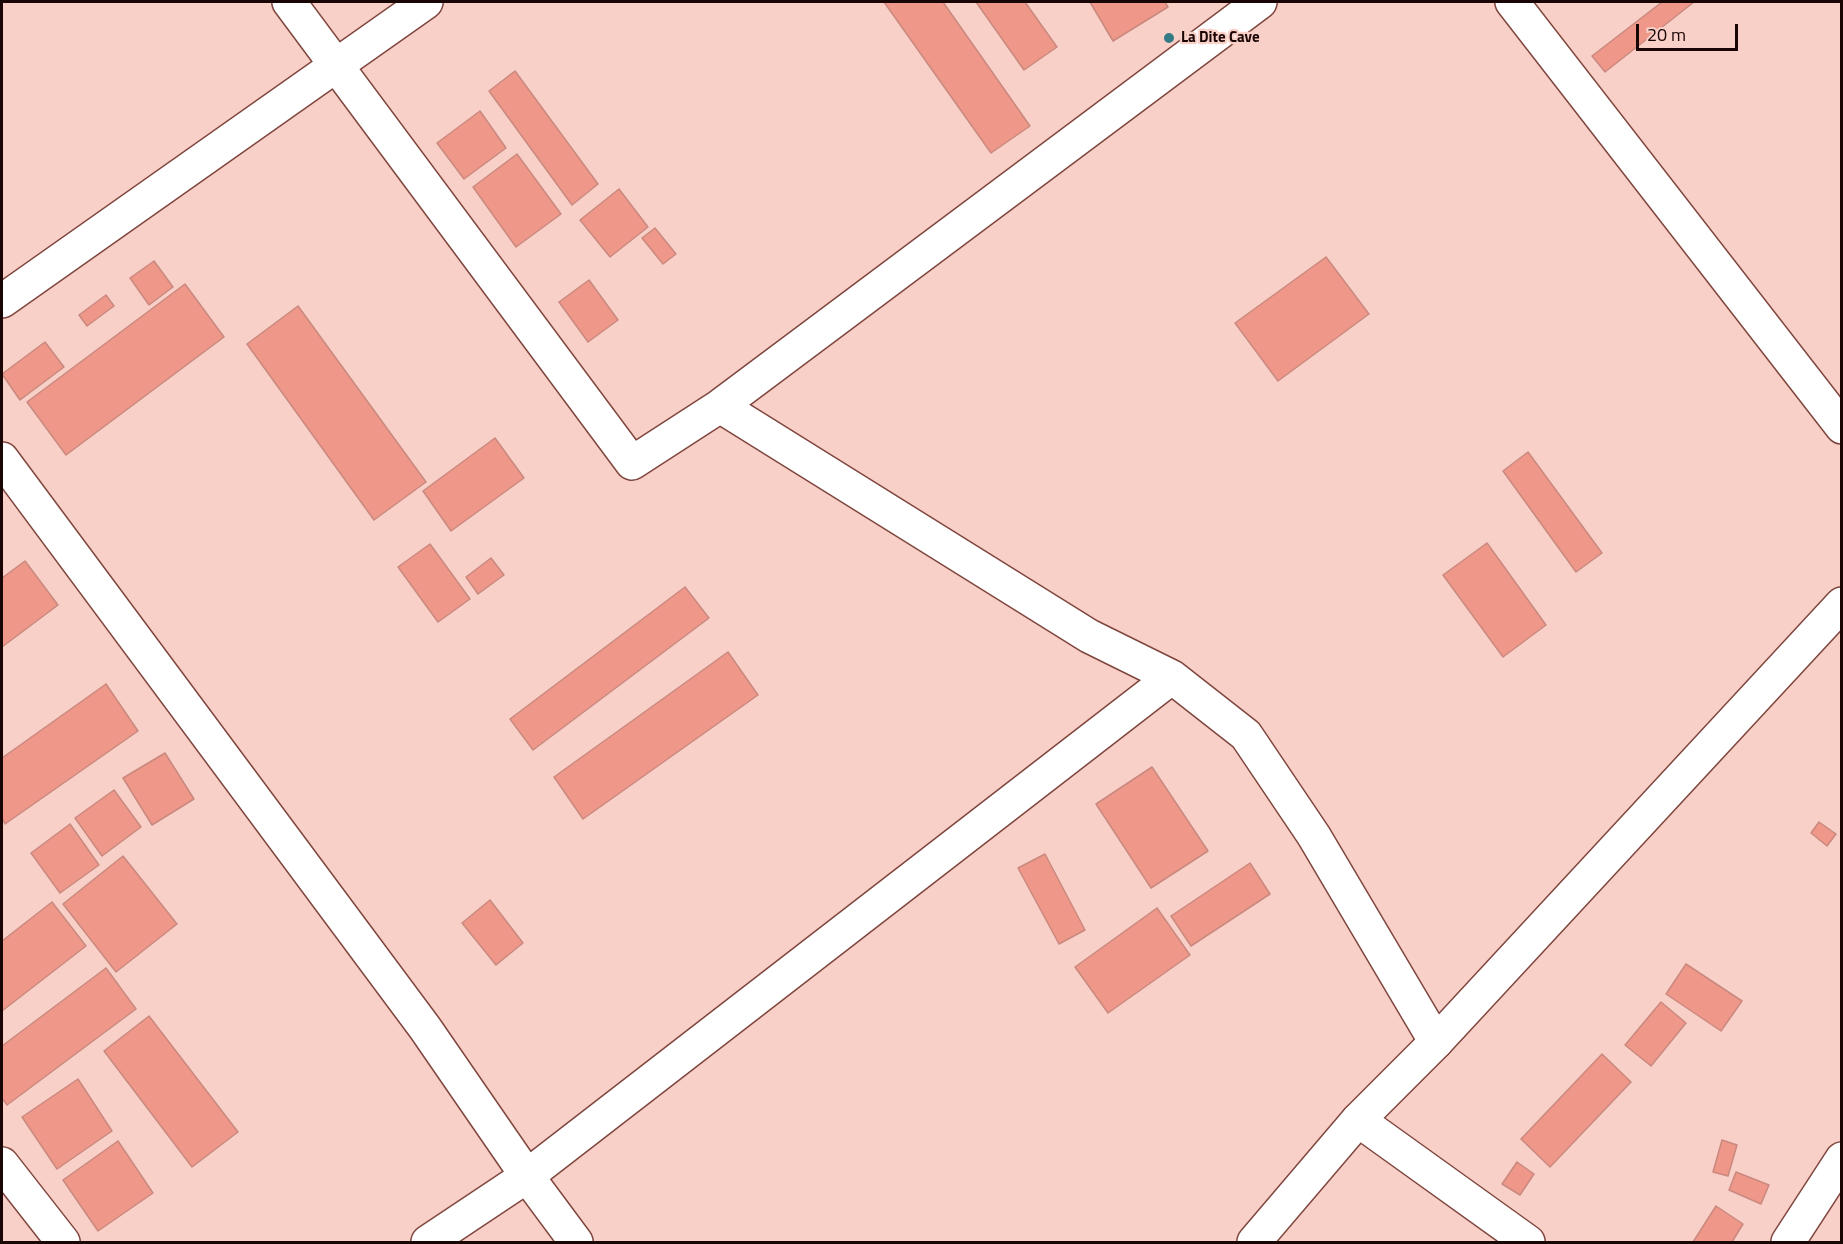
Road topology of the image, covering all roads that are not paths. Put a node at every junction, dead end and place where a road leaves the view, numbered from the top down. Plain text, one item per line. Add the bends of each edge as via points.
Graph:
1 (289, 2) edge
2 (426, 2) edge
3 (1260, 2) edge
4 (1512, 2) edge
5 (336, 65) junction
6 (2, 301) edge
7 (720, 406) junction
8 (1842, 427) edge
9 (2, 459) edge
10 (1842, 604) edge
11 (1172, 677) junction
12 (1436, 1042) junction
13 (1358, 1120) junction
14 (1842, 1159) edge
15 (2, 1164) edge
16 (527, 1176) junction
17 (63, 1242) edge
18 (428, 1242) edge
19 (576, 1242) edge
20 (1254, 1242) edge
21 (1528, 1242) edge
22 (1788, 1242) edge

1 - 5 street
2 - 5 street
3 - 7 street
4 - 8 street
5 - 6 street
5 - 7 street via 632,463
7 - 11 street via 1089,636
9 - 16 street via 425,1028
10 - 12 street
11 - 12 street via 1246,735 1314,836
11 - 16 street
12 - 13 street
13 - 20 street
13 - 21 street
14 - 22 street
15 - 17 street
16 - 18 street
16 - 19 street

